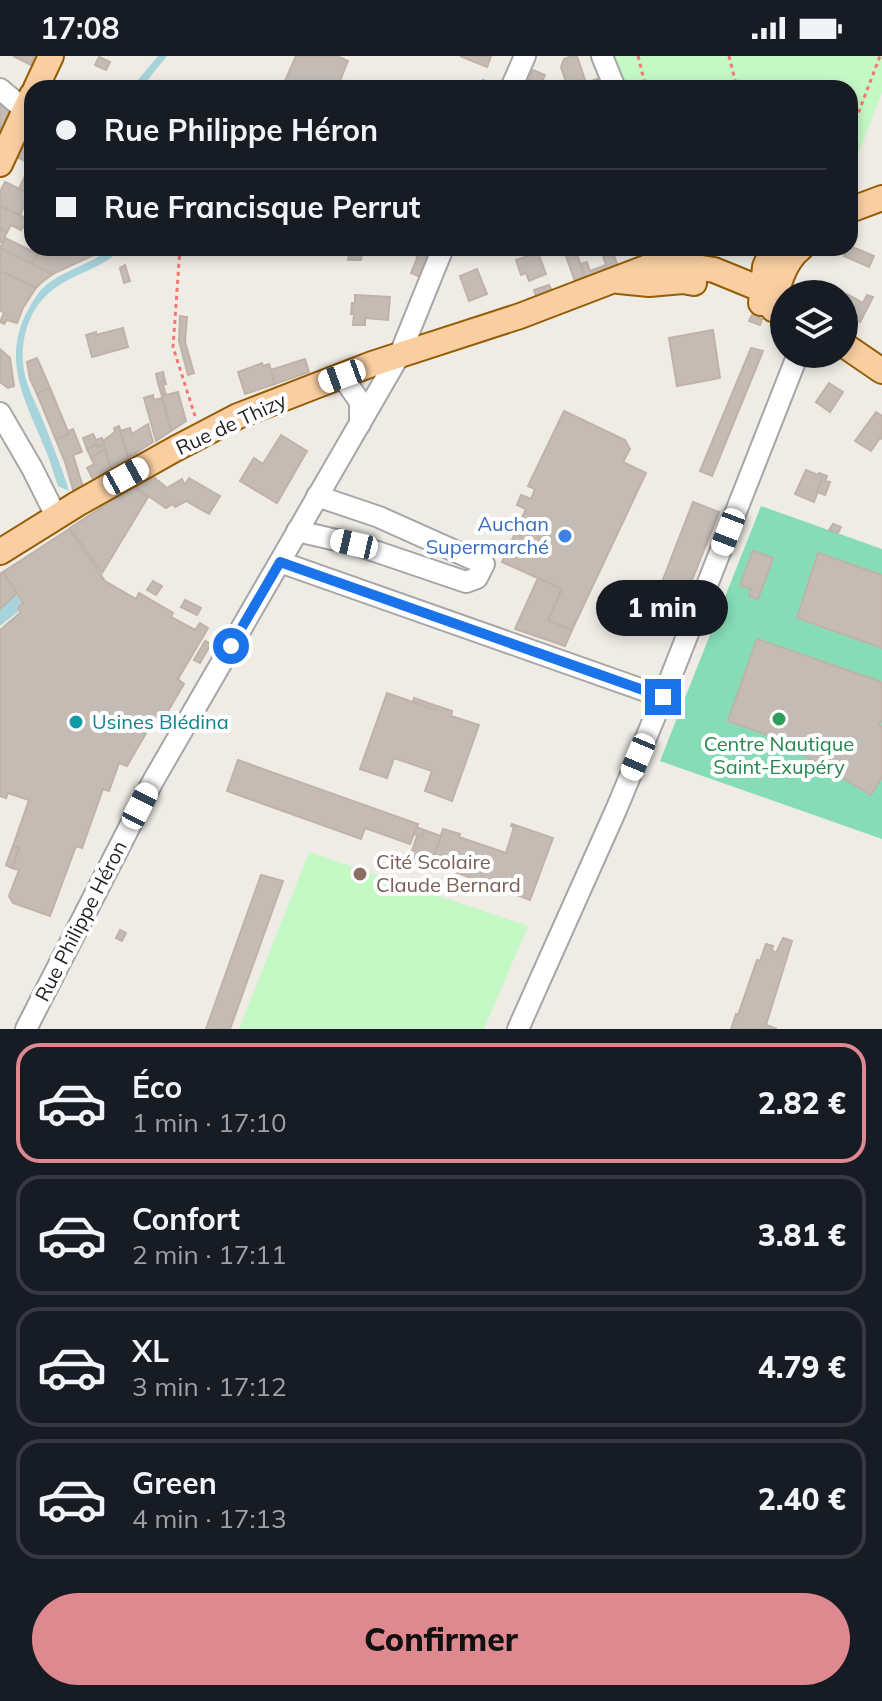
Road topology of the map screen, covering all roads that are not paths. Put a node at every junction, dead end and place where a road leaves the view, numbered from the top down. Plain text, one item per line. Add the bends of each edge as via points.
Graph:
1 (51, 56) edge
2 (525, 56) edge
3 (602, 56) edge
4 (40, 80) edge
5 (514, 80) edge
6 (612, 80) edge
7 (0, 89) edge
8 (24, 96) edge
9 (24, 113) edge
10 (0, 164) edge
11 (882, 198) edge
12 (858, 207) edge
13 (440, 256) edge
14 (679, 256) edge
15 (772, 256) edge
16 (773, 256) edge
17 (793, 256) edge
18 (727, 275) junction
19 (613, 280) junction
20 (780, 280) edge
21 (770, 290) edge
22 (770, 301) edge
23 (770, 302) edge
24 (400, 354) junction
25 (858, 355) edge
26 (792, 368) edge
27 (882, 371) edge
28 (342, 376) junction
29 (2, 421) edge
30 (360, 424) junction
31 (317, 496) junction
32 (56, 516) junction
33 (297, 531) junction
34 (0, 552) edge
35 (280, 562) junction
36 (663, 697) junction
37 (26, 1029) edge
38 (518, 1029) edge

1 - 4 main road
2 - 5 street
3 - 6 street
7 - 8 street
9 - 10 main road
11 - 12 main road
13 - 24 street, Rue Philippe Héron
14 - 18 main road, Rue de Thizy
14 - 19 main road, Rue de Thizy
15 - 18 main road
16 - 21 main road via 765,267
17 - 20 main road
18 - 22 main road, Rue de Thizy
19 - 23 main road, Rue de Thizy via 683,281
19 - 24 main road, Rue de Thizy
24 - 28 main road, Rue de Thizy
24 - 30 street, Rue Philippe Héron
25 - 27 main road
26 - 36 street
28 - 30 street via 360,402
28 - 32 main road, Rue de Thizy via 238,416
29 - 32 street
30 - 31 street, Rue Philippe Héron
31 - 33 street, Rue Philippe Héron
31 - 33 street via 484,564 477,578 466,582 354,544
32 - 34 main road, Rue de Thizy
33 - 35 street, Rue Philippe Héron
35 - 36 street
35 - 37 street, Rue Philippe Héron via 153,781
36 - 38 street

